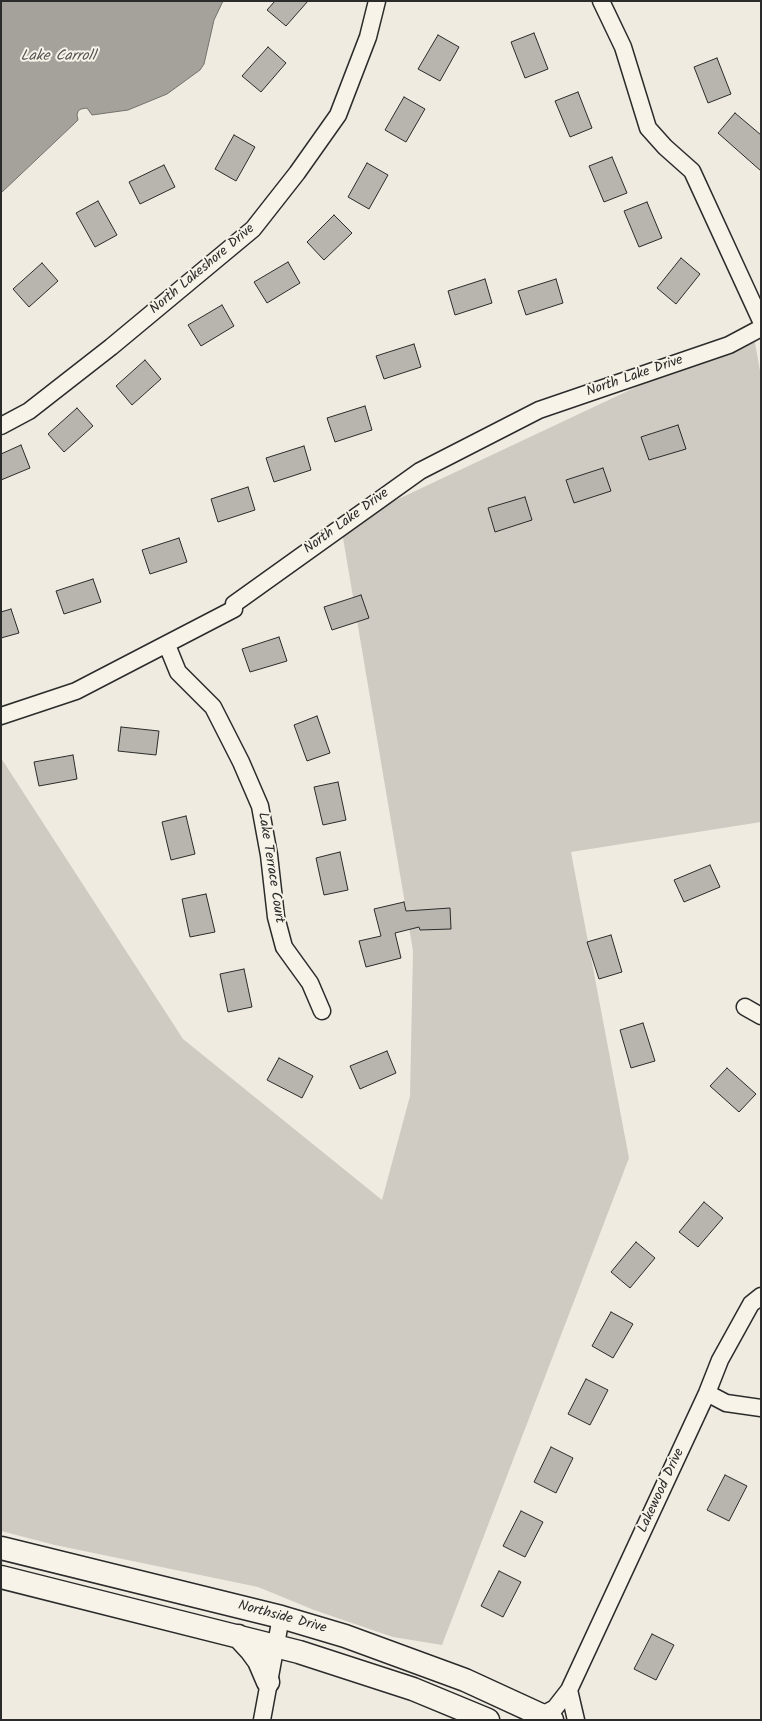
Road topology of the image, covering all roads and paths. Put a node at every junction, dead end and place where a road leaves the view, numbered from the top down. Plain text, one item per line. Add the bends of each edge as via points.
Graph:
1 (377, 1) edge
2 (601, 1) edge
3 (761, 321) edge
4 (761, 328) edge
5 (1, 426) edge
6 (167, 645) junction
7 (1, 716) edge
8 (745, 1007) dead end
9 (322, 1011) dead end
10 (761, 1016) edge
11 (761, 1296) edge
12 (707, 1393) junction
13 (761, 1408) edge
14 (1, 1548) edge
15 (1, 1577) edge
16 (281, 1616) junction
17 (238, 1636) junction
18 (275, 1645) junction
19 (268, 1682) junction
20 (569, 1690) junction
21 (547, 1717) edge
22 (262, 1720) edge
23 (488, 1720) edge
24 (576, 1720) edge

1 - 5 street, North Lakeshore Drive via 368,37 338,115 253,229 111,347 29,411
2 - 3 street via 624,47 648,128 692,171
4 - 6 street, North Lake Drive via 729,345 539,410 420,471 234,604 234,609
6 - 7 street, North Lake Drive via 76,691
6 - 9 street, Lake Terrace Court via 178,672 213,707 242,762 260,806 270,855 276,917 284,947 310,983
8 - 10 street
11 - 12 street, Lakewood Drive via 751,1304 720,1360
12 - 13 street via 726,1404
12 - 20 street, Lakewood Drive
14 - 16 highway, Northside Drive
15 - 17 highway, Northside Drive
16 - 18 street
16 - 21 highway, Northside Drive via 417,1661
17 - 18 highway, Northside Drive
17 - 19 highway via 259,1661
18 - 19 street
18 - 23 highway, Northside Drive via 406,1687
19 - 22 street
20 - 21 street, Lakewood Drive
20 - 24 street

